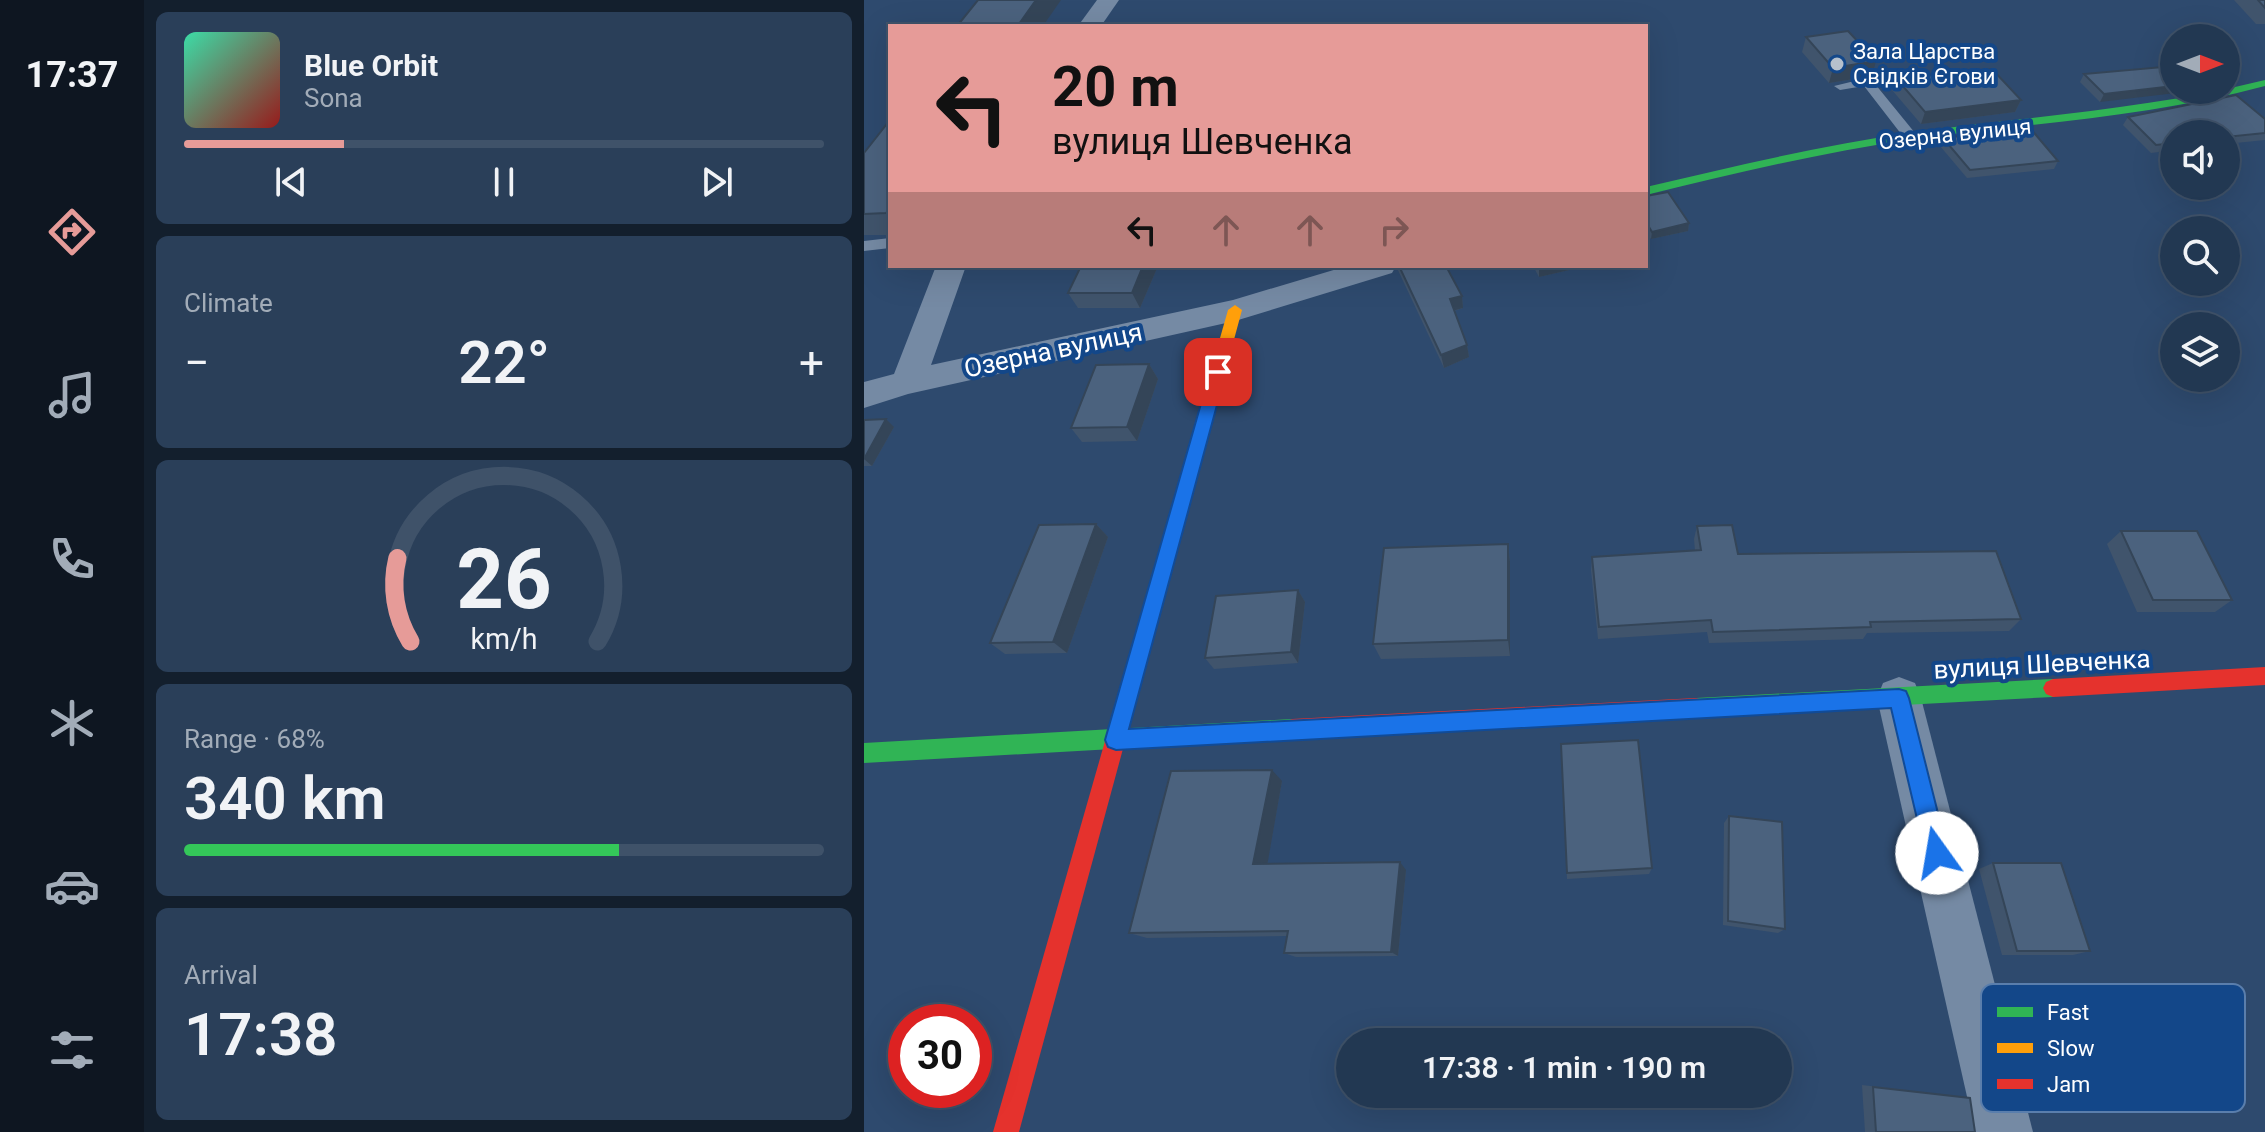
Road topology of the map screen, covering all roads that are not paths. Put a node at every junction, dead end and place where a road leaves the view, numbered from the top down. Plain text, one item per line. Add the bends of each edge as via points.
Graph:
1 (1108, 0) edge
2 (1090, 24) edge
3 (2265, 83) edge
4 (1840, 86) edge
5 (1910, 136) junction
6 (1648, 190) edge
7 (888, 243) edge
8 (864, 246) edge
9 (950, 268) edge
10 (1374, 268) edge
11 (1235, 310) junction
12 (908, 382) junction
13 (864, 395) edge
14 (2265, 676) edge
15 (1899, 698) junction
16 (1116, 740) junction
17 (864, 753) edge
18 (1981, 1037) edge
19 (1999, 1112) edge
20 (1006, 1132) edge
21 (2004, 1132) edge

1 - 2 street
3 - 5 street, Озерна вулиця via 2223,97 2083,121
4 - 5 lane via 1867,82
5 - 6 street, Озерна вулиця
7 - 8 lane
9 - 12 street
10 - 11 street, Озерна вулиця
11 - 12 street, Озерна вулиця
11 - 16 street
12 - 13 street, Озерна вулиця
14 - 15 street, вулиця Шевченка
15 - 16 street, вулиця Шевченка
15 - 18 street
16 - 17 street, вулиця Шевченка
16 - 20 street
19 - 21 street

